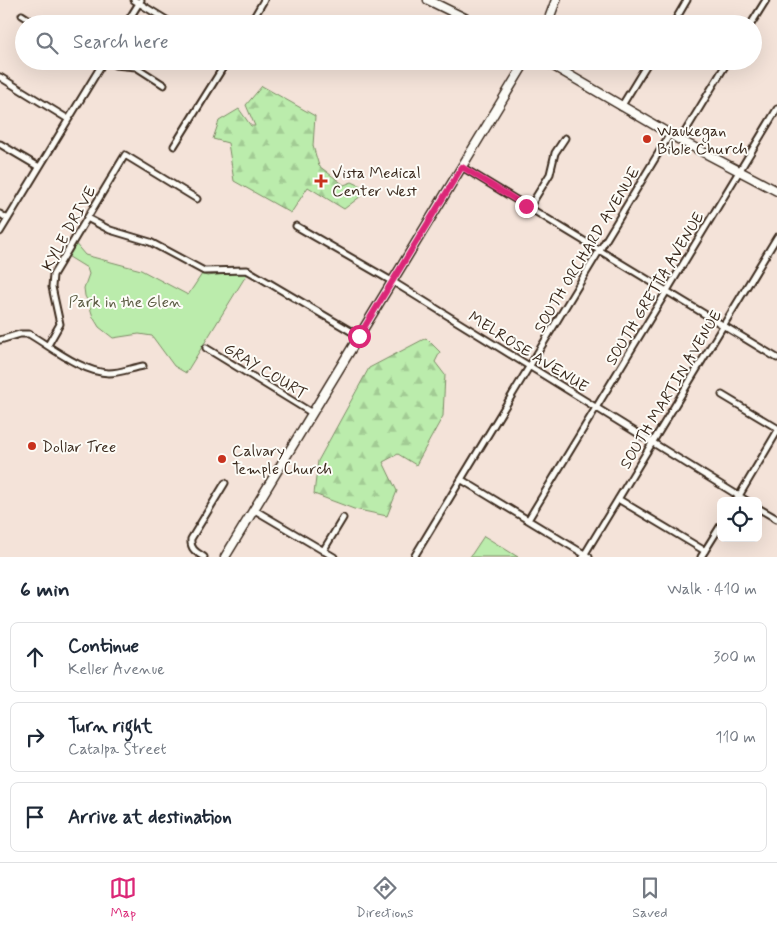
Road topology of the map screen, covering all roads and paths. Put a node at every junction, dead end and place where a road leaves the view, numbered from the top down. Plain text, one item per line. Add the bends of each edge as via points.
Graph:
1 (264, 0) edge
2 (428, 0) edge
3 (556, 0) edge
4 (687, 0) edge
5 (766, 0) edge
6 (138, 1) edge
7 (131, 15) edge
8 (159, 15) edge
9 (255, 15) edge
10 (459, 15) edge
11 (550, 15) edge
12 (678, 15) edge
13 (757, 15) edge
14 (96, 70) edge
15 (141, 70) edge
16 (221, 70) edge
17 (521, 70) edge
18 (559, 70) edge
19 (644, 70) edge
20 (723, 70) edge
21 (0, 77) edge
22 (164, 85) dead end
23 (621, 107) junction
24 (777, 110) edge
25 (68, 120) junction
26 (670, 134) junction
27 (565, 138) dead end
28 (680, 140) junction
29 (0, 144) edge
30 (174, 146) dead end
31 (39, 167) junction
32 (462, 167) junction
33 (739, 172) junction
34 (777, 192) edge
35 (197, 199) dead end
36 (529, 208) junction
37 (0, 214) edge
38 (86, 218) junction
39 (8, 219) junction
40 (296, 226) dead end
41 (0, 232) edge
42 (777, 237) edge
43 (600, 250) junction
44 (392, 281) junction
45 (667, 291) junction
46 (723, 325) junction
47 (359, 336) junction
48 (0, 340) edge
49 (48, 345) junction
50 (206, 348) dead end
51 (777, 358) edge
52 (143, 366) dead end
53 (530, 366) junction
54 (722, 395) dead end
55 (596, 408) junction
56 (312, 413) junction
57 (777, 428) edge
58 (777, 432) edge
59 (652, 442) junction
60 (462, 480) junction
61 (225, 483) dead end
62 (735, 497) edge
63 (738, 497) edge
64 (618, 499) junction
65 (254, 509) junction
66 (762, 510) edge
67 (343, 518) dead end
68 (777, 519) edge
69 (528, 520) junction
70 (717, 532) edge
71 (324, 551) junction
72 (705, 551) junction
73 (586, 556) edge
74 (204, 557) edge
75 (225, 557) edge
76 (334, 557) edge
77 (414, 557) edge
78 (701, 557) edge

1 - 9 street
2 - 10 street
3 - 11 street
4 - 12 street
5 - 13 street
6 - 7 street
6 - 8 street
14 - 25 street
15 - 22 street
16 - 30 street
17 - 32 street
18 - 23 street
19 - 23 street
20 - 28 street
21 - 25 street
23 - 26 street
24 - 33 street, SOUTH GRETTA AVENUE
25 - 31 street
26 - 28 street
26 - 43 street, SOUTH ORCHARD AVENUE
27 - 36 street via 555,153 550,174
28 - 33 street
29 - 31 street
31 - 39 street
32 - 36 street
32 - 44 street
33 - 34 street
33 - 45 street, SOUTH GRETTA AVENUE
35 - 38 street, KYLE DRIVE via 124,153
36 - 43 street
37 - 39 street
38 - 47 street via 110,230 150,242 204,271 247,270
38 - 49 street, KYLE DRIVE via 53,275 52,287 60,324
39 - 41 street
40 - 44 street, MELROSE AVENUE
42 - 46 street, SOUTH MARTIN AVENUE
43 - 45 street
43 - 53 street, SOUTH ORCHARD AVENUE
44 - 47 street
44 - 53 street, MELROSE AVENUE
45 - 46 street
45 - 55 street, SOUTH GRETTA AVENUE
46 - 51 street
46 - 59 street, SOUTH MARTIN AVENUE
47 - 56 street
48 - 49 street via 25,333
49 - 52 street via 99,372 114,373
50 - 56 street, GRAY COURT
53 - 55 street, MELROSE AVENUE
53 - 60 street, SOUTH ORCHARD AVENUE
54 - 57 street
55 - 59 street, MELROSE AVENUE
55 - 69 street, SOUTH GRETTA AVENUE
56 - 65 street
58 - 63 street
59 - 62 street, MELROSE AVENUE
59 - 64 street, SOUTH MARTIN AVENUE
60 - 69 street
60 - 77 street, SOUTH ORCHARD AVENUE
61 - 74 street via 190,539 194,550
64 - 72 street
64 - 73 street, SOUTH MARTIN AVENUE
65 - 71 street
65 - 75 street
66 - 68 street
67 - 71 street
69 - 73 street
70 - 72 street
71 - 76 street
72 - 78 street

